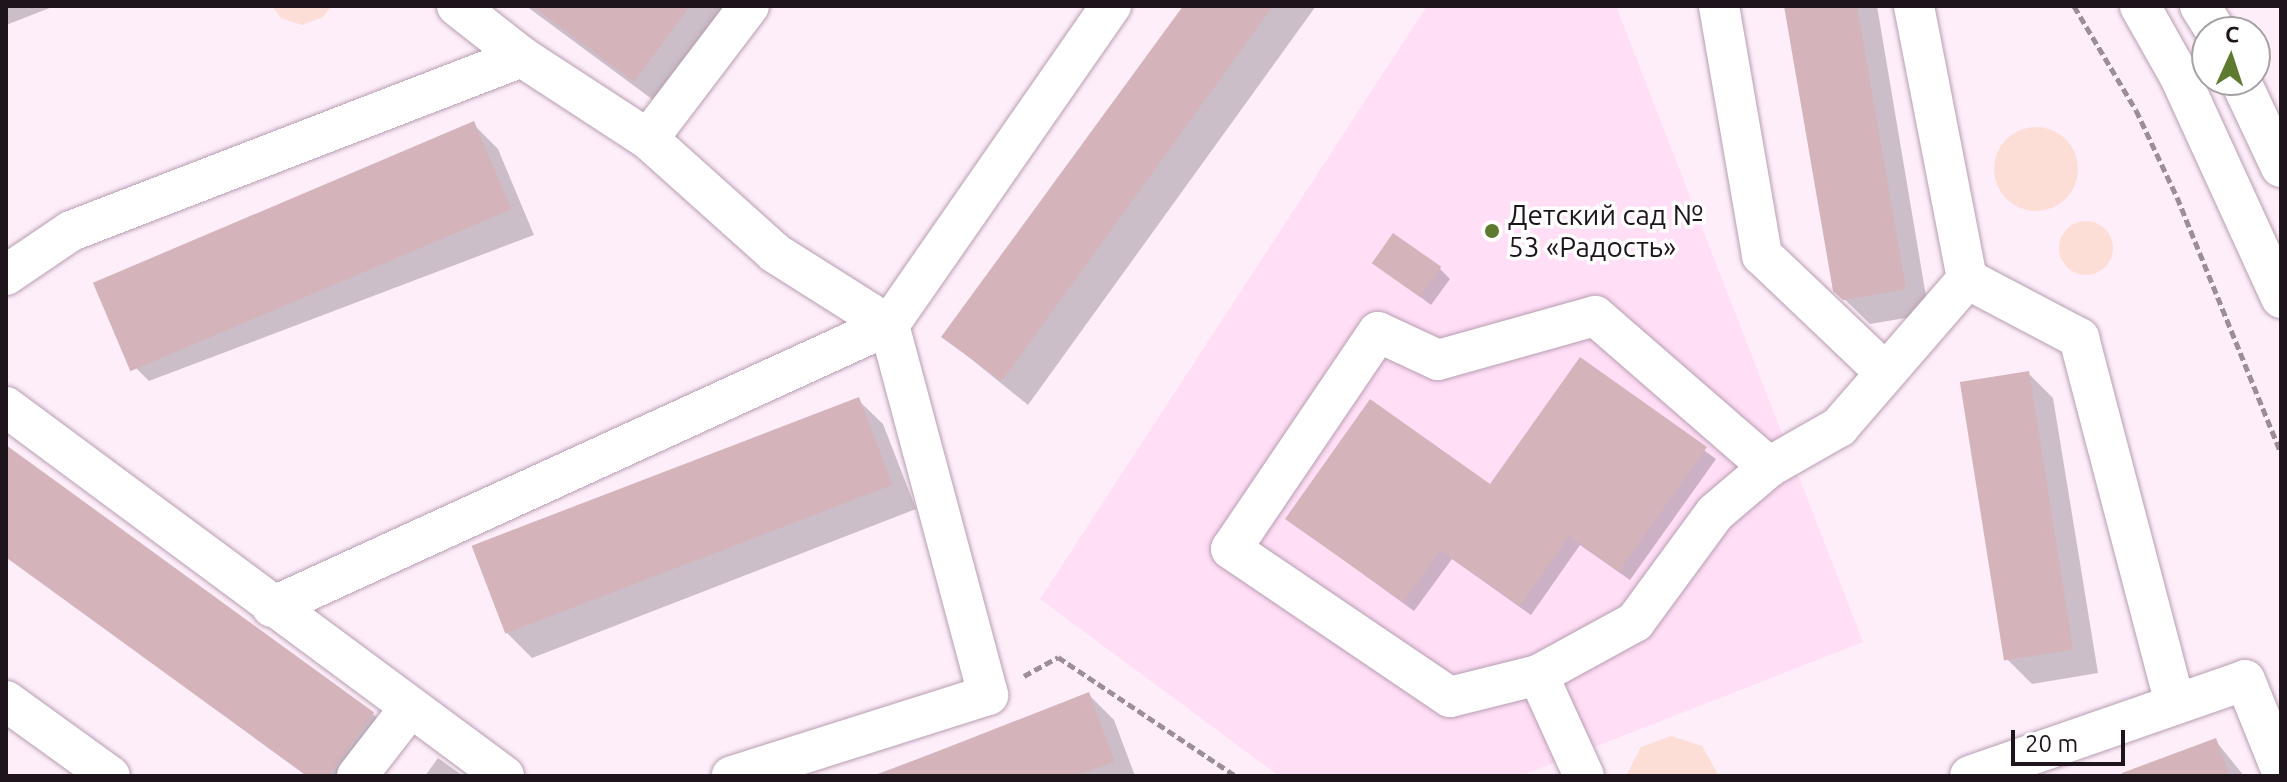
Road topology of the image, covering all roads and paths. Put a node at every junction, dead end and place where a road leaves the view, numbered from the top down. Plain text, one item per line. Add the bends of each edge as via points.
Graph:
1 (457, 6) edge
2 (749, 6) edge
3 (1111, 6) edge
4 (1719, 6) edge
5 (1914, 6) edge
6 (2074, 6) edge
7 (2140, 6) edge
8 (522, 57) junction
9 (2248, 96) edge
10 (648, 139) junction
11 (2281, 167) edge
12 (6, 275) edge
13 (1967, 279) junction
14 (2281, 298) edge
15 (889, 325) junction
16 (1884, 371) junction
17 (6, 407) edge
18 (2281, 453) edge
19 (1769, 467) junction
20 (272, 607) junction
21 (1538, 675) junction
22 (988, 695) junction
23 (6, 701) edge
24 (2174, 701) junction
25 (409, 709) junction
26 (2281, 769) edge
27 (110, 776) edge
28 (357, 776) edge
29 (504, 776) edge
30 (732, 776) edge
31 (1236, 776) edge
32 (1584, 776) edge
33 (1970, 776) edge

1 - 8 street
2 - 10 street
3 - 15 street
4 - 16 street via 1762,255
5 - 13 street
6 - 18 path via 2136,110 2177,197
7 - 14 street via 2180,77
8 - 10 street
8 - 12 street via 71,231
9 - 11 street
10 - 15 street via 775,253
13 - 16 street
13 - 24 street via 2079,338
15 - 20 street
15 - 22 street
16 - 19 street via 1839,427
17 - 20 street
19 - 21 street via 1715,513 1635,622
19 - 21 street via 1595,316 1438,360 1378,332 1231,549 1450,697
20 - 25 street
21 - 32 street
22 - 30 street
22 - 31 path via 1058,657
23 - 27 street
24 - 26 street via 2245,680
24 - 33 street
25 - 28 street
25 - 29 street

